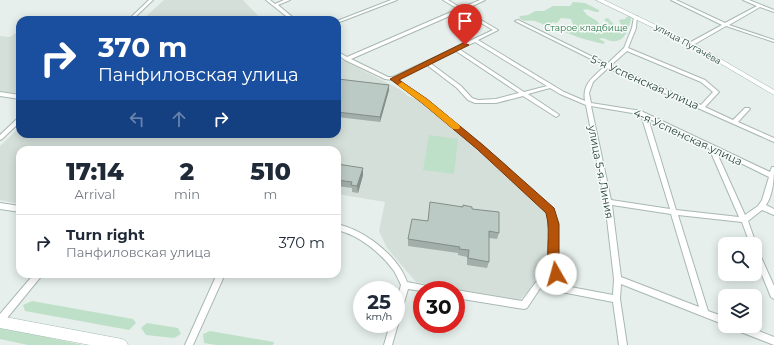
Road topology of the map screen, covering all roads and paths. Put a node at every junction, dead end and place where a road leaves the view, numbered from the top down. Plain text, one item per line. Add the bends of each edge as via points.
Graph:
1 (151, 0) edge
2 (268, 0) edge
3 (288, 0) edge
4 (395, 0) edge
5 (445, 0) edge
6 (483, 0) edge
7 (599, 0) edge
8 (673, 0) edge
9 (746, 0) edge
10 (275, 5) junction
11 (760, 6) junction
12 (462, 9) junction
13 (773, 10) edge
14 (134, 16) edge
15 (289, 16) edge
16 (636, 17) junction
17 (341, 20) edge
18 (517, 21) dead end
19 (726, 26) junction
20 (475, 40) junction
21 (774, 41) edge
22 (691, 44) junction
23 (456, 49) junction
24 (626, 49) junction
25 (341, 55) edge
26 (347, 59) junction
27 (427, 63) junction
28 (608, 66) junction
29 (394, 79) junction
30 (549, 86) junction
31 (524, 93) junction
32 (774, 93) edge
33 (0, 94) edge
34 (16, 96) edge
35 (587, 104) junction
36 (701, 108) junction
37 (747, 109) dead end
38 (556, 115) dead end
39 (644, 115) junction
40 (734, 122) junction
41 (16, 123) edge
42 (0, 138) edge
43 (774, 140) edge
44 (711, 147) junction
45 (773, 173) edge
46 (608, 202) junction
47 (0, 206) edge
48 (761, 206) junction
49 (16, 209) edge
50 (674, 212) junction
51 (774, 212) edge
52 (744, 220) junction
53 (341, 227) edge
54 (750, 237) edge
55 (762, 267) edge
56 (36, 278) edge
57 (219, 278) edge
58 (618, 279) junction
59 (403, 281) edge
60 (539, 284) junction
61 (405, 285) edge
62 (413, 286) edge
63 (465, 295) edge
64 (774, 295) edge
65 (616, 299) junction
66 (705, 313) junction
67 (718, 318) edge
68 (0, 321) edge
69 (391, 333) edge
70 (754, 333) edge
71 (774, 341) edge
72 (122, 345) edge
73 (189, 345) edge
74 (388, 345) edge
75 (623, 345) edge

1 - 14 street
2 - 10 street
3 - 10 street
4 - 17 street
5 - 12 street
6 - 12 street
7 - 16 street, улица Пугачёва
8 - 19 street
9 - 11 street
10 - 15 street
11 - 13 street
11 - 19 street
12 - 20 street via 496,30
12 - 26 street
16 - 22 street, улица Пугачёва
16 - 24 street, улица 5-я Линия
18 - 28 street, 5-я Успенская улица
19 - 21 street
19 - 22 street
20 - 23 street
20 - 30 street, 4-я Успенская улица
22 - 32 street, улица Пугачёва
23 - 27 street
23 - 31 street
24 - 28 street, улица 5-я Линия
24 - 36 street via 703,81 716,92
25 - 26 street
26 - 29 street
27 - 29 street
27 - 31 street via 477,102
28 - 35 street, улица 5-я Линия via 591,81 586,93
28 - 36 street, 5-я Успенская улица
29 - 60 street via 425,101 550,211 554,224 554,265 557,283
30 - 31 street
30 - 35 street, 4-я Успенская улица
31 - 38 street
33 - 34 street
35 - 39 street, 4-я Успенская улица via 634,110
35 - 46 street, улица 5-я Линия
36 - 40 street, 5-я Успенская улица
37 - 40 street
39 - 44 street, 4-я Успенская улица
39 - 50 street
40 - 43 street, 5-я Успенская улица
41 - 42 street
44 - 45 street, 4-я Успенская улица
44 - 52 street
45 - 48 street via 768,194
46 - 50 street
46 - 58 street, улица 5-я Линия
47 - 49 street
48 - 51 street
48 - 52 street
50 - 52 street
50 - 66 street
52 - 54 street
53 - 59 street via 361,237 379,251 396,269
55 - 64 street
56 - 68 street
57 - 73 street
58 - 65 street, улица 5-я Линия
58 - 66 street
60 - 63 street via 524,305
60 - 65 street
61 - 62 street
65 - 75 street, улица 5-я Линия
66 - 67 street
68 - 72 street
69 - 74 street
70 - 71 street

